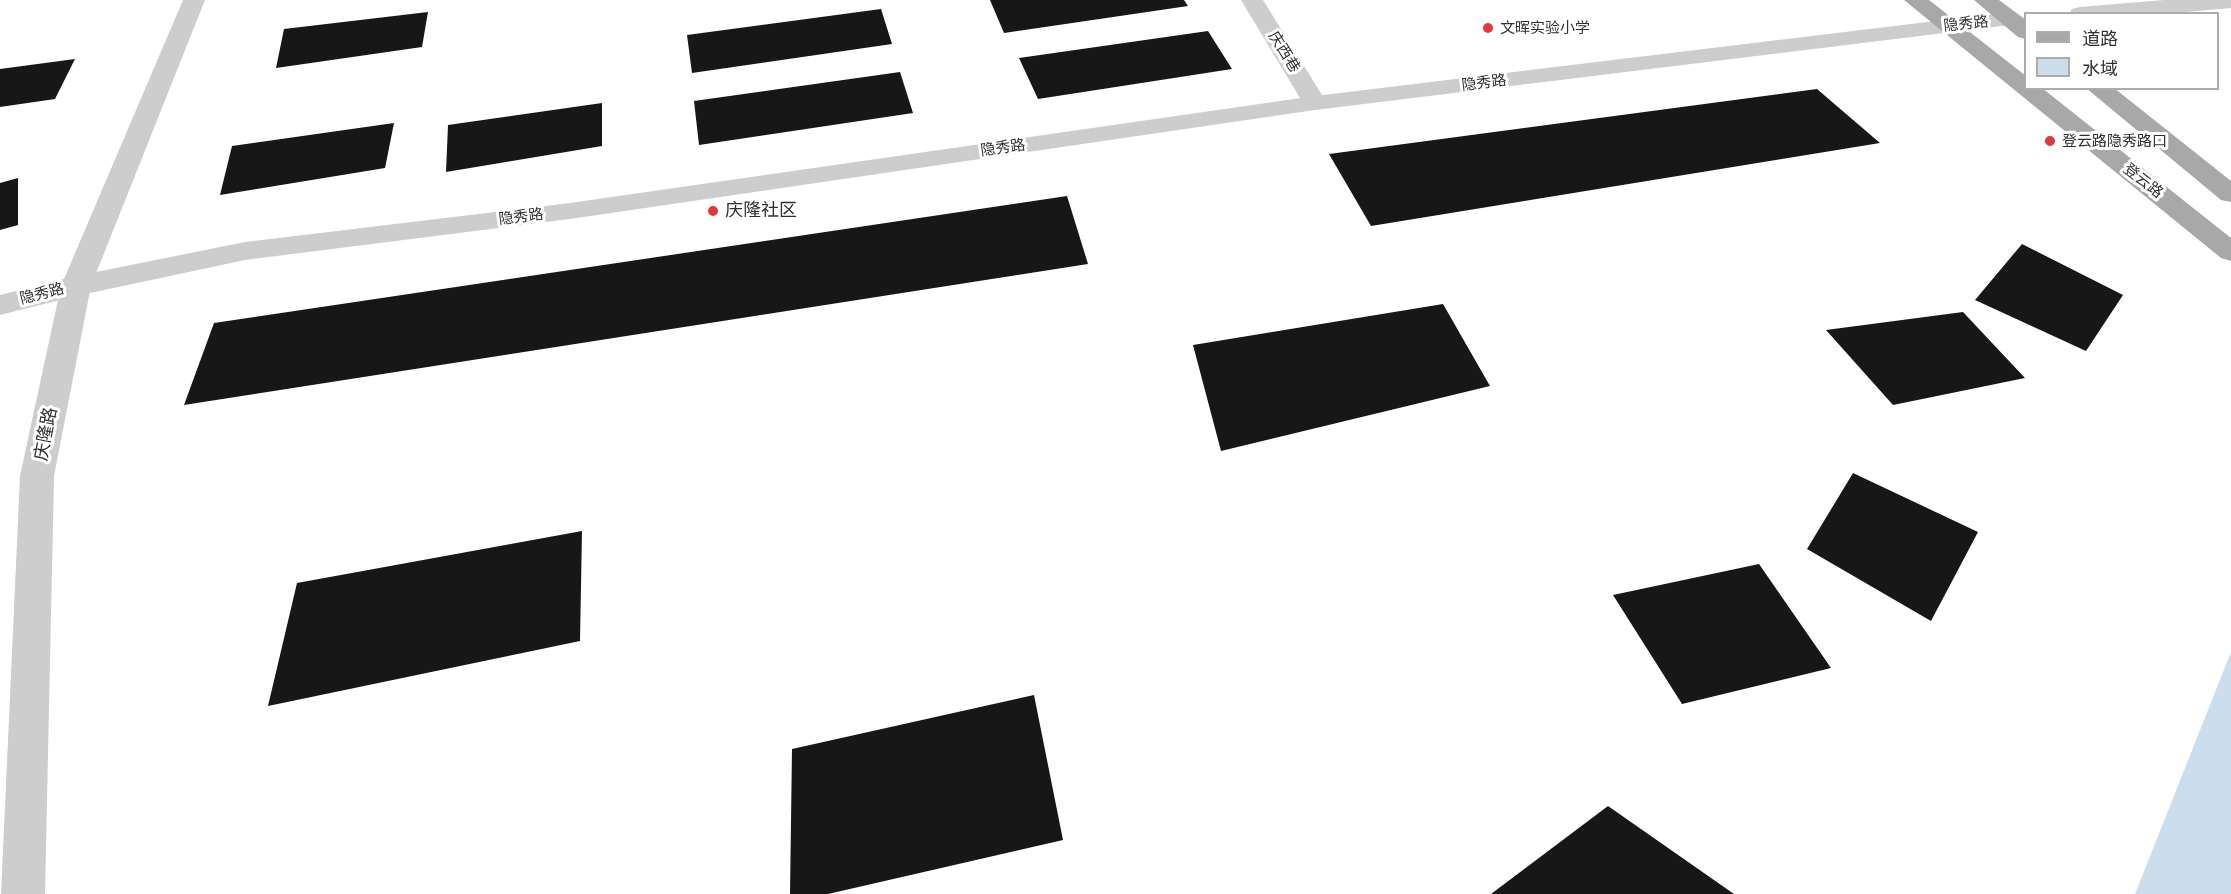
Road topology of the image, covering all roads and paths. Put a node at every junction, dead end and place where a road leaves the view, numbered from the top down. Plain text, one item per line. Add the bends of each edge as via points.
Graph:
1 (194, 0) edge
2 (1252, 0) edge
3 (1916, 0) edge
4 (1985, 0) edge
5 (2231, 1) edge
6 (2103, 12) edge
7 (2020, 23) edge
8 (1946, 26) junction
9 (2024, 86) edge
10 (2029, 90) edge
11 (2101, 90) edge
12 (1316, 103) junction
13 (2231, 194) edge
14 (2231, 252) edge
15 (76, 286) junction
16 (0, 305) edge
17 (23, 894) edge

1 - 15 street, 庆隆路
2 - 12 street, 庆西巷
3 - 8 main road, 登云路
4 - 7 main road
5 - 6 street
7 - 8 street, 隐秀路
8 - 9 main road, 登云路
8 - 12 street, 隐秀路
10 - 14 main road, 登云路
11 - 13 main road
12 - 15 street, 隐秀路 via 570,211 245,251
15 - 16 street, 隐秀路
15 - 17 street, 庆隆路 via 37,476

